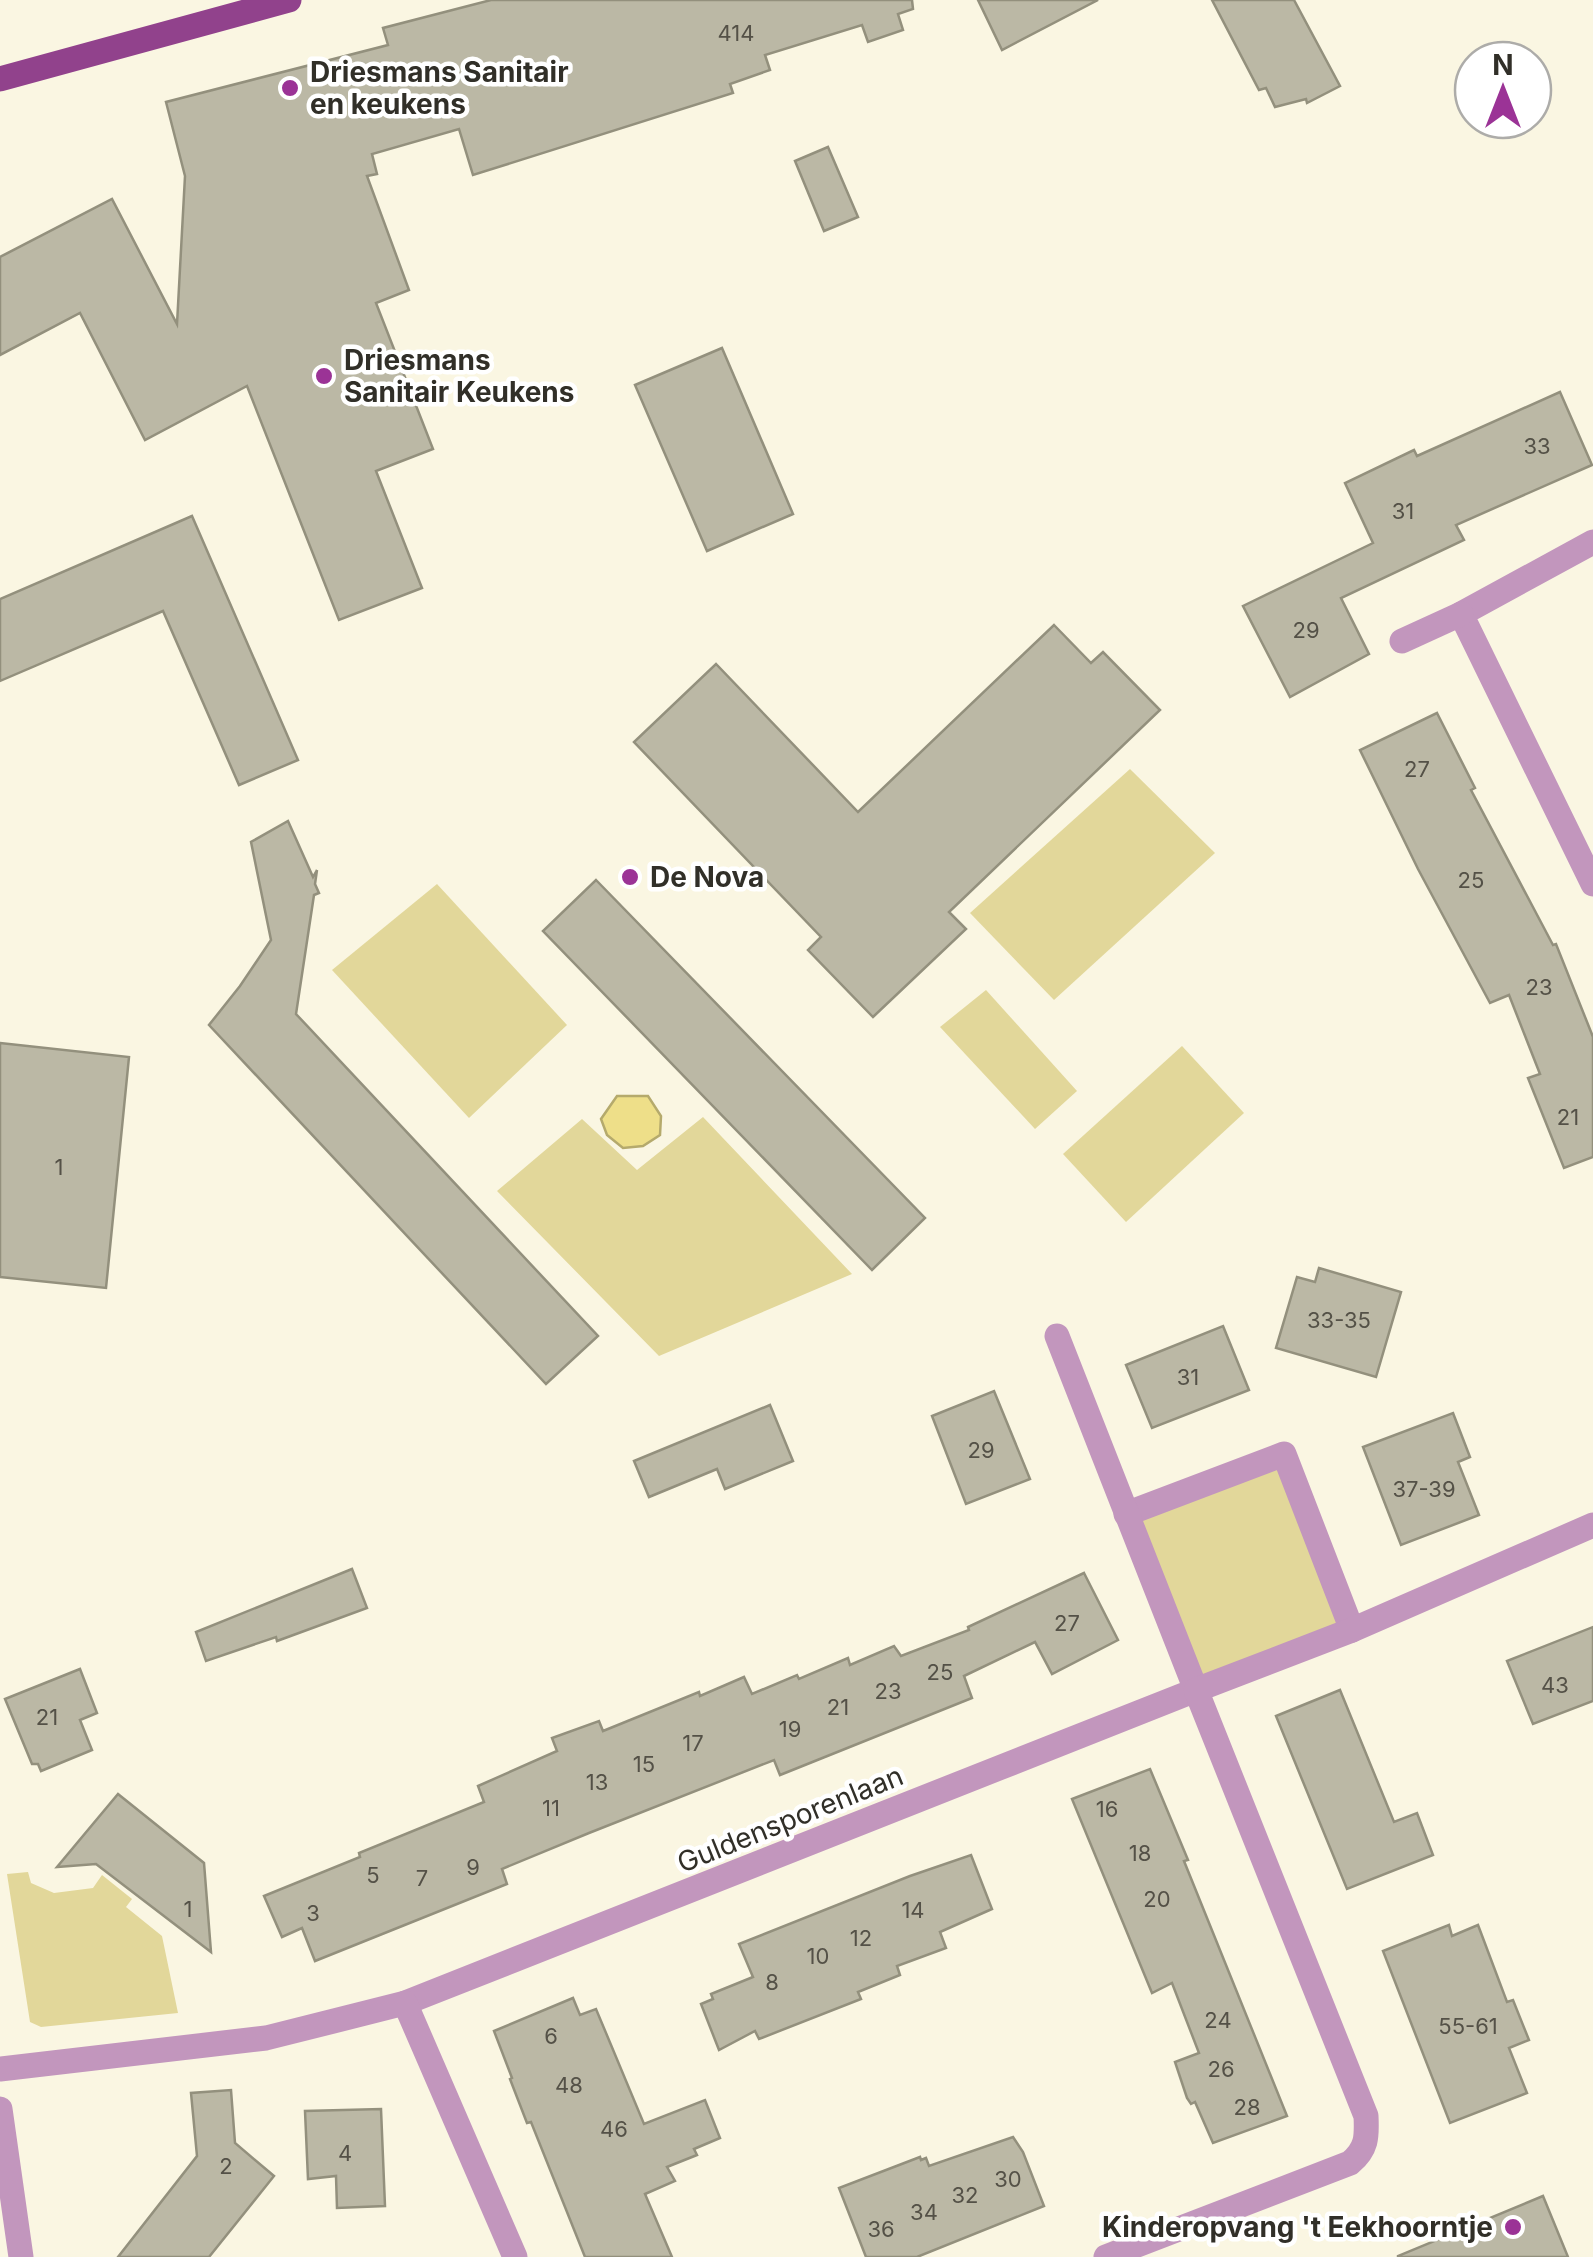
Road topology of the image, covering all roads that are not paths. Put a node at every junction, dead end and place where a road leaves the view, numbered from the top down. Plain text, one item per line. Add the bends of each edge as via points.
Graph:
1 (289, 0) edge
2 (0, 79) edge
3 (1593, 542) edge
4 (1461, 614) junction
5 (1402, 641) dead end
6 (1593, 884) edge
7 (1057, 1336) dead end
8 (1126, 1514) junction
9 (1593, 1526) edge
10 (1352, 1630) junction
11 (1196, 1690) junction
12 (405, 2003) junction
13 (0, 2068) edge
14 (0, 2109) edge
15 (22, 2257) edge
16 (515, 2257) edge
17 (1106, 2257) edge

1 - 2 main road
3 - 4 street
4 - 5 street
4 - 6 street
7 - 8 street
8 - 10 street via 1284,1454
8 - 11 street
9 - 10 street, Guldensporenlaan
10 - 11 street, Guldensporenlaan
11 - 12 street, Guldensporenlaan
11 - 17 street via 1366,2116 1366,2146 1350,2163
12 - 13 street, Guldensporenlaan via 266,2038
12 - 16 street
14 - 15 street

